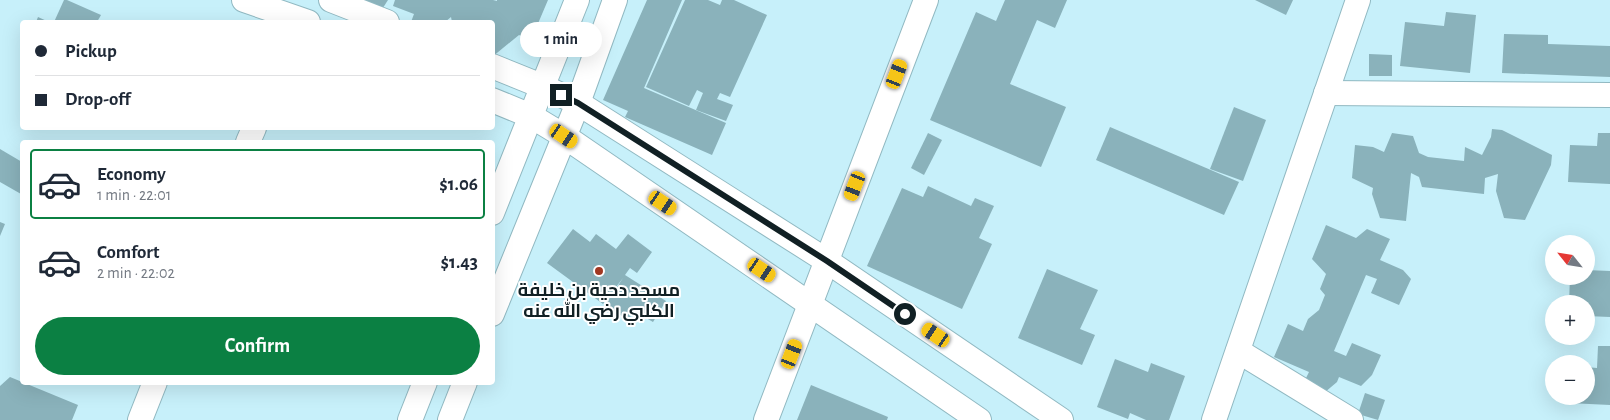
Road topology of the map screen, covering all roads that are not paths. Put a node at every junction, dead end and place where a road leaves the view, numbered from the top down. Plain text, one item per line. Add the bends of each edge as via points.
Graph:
1 (244, 0) edge
2 (331, 0) edge
3 (578, 0) edge
4 (616, 0) edge
5 (926, 0) edge
6 (1358, 0) edge
7 (301, 16) edge
8 (382, 20) edge
9 (495, 67) edge
10 (544, 87) junction
11 (1326, 92) junction
12 (1610, 95) edge
13 (495, 101) edge
14 (578, 103) junction
15 (531, 116) junction
16 (564, 136) junction
17 (495, 206) edge
18 (827, 261) junction
19 (811, 304) junction
20 (495, 307) edge
21 (1238, 351) junction
22 (153, 385) edge
23 (424, 385) edge
24 (464, 385) edge
25 (140, 420) edge
26 (410, 420) edge
27 (450, 420) edge
28 (766, 420) edge
29 (979, 420) edge
30 (1061, 420) edge
31 (1214, 420) edge
32 (1351, 420) edge

1 - 7 street
2 - 8 street
3 - 10 street
4 - 14 street
5 - 18 street
6 - 11 street
9 - 10 street
10 - 14 street
10 - 15 street
11 - 12 street
11 - 21 street
13 - 15 street
14 - 16 street
14 - 18 street
15 - 16 street
15 - 17 street
16 - 19 street
16 - 20 street
18 - 19 street
18 - 30 street
19 - 28 street
19 - 29 street
21 - 31 street
21 - 32 street
22 - 25 street
23 - 26 street
24 - 27 street

